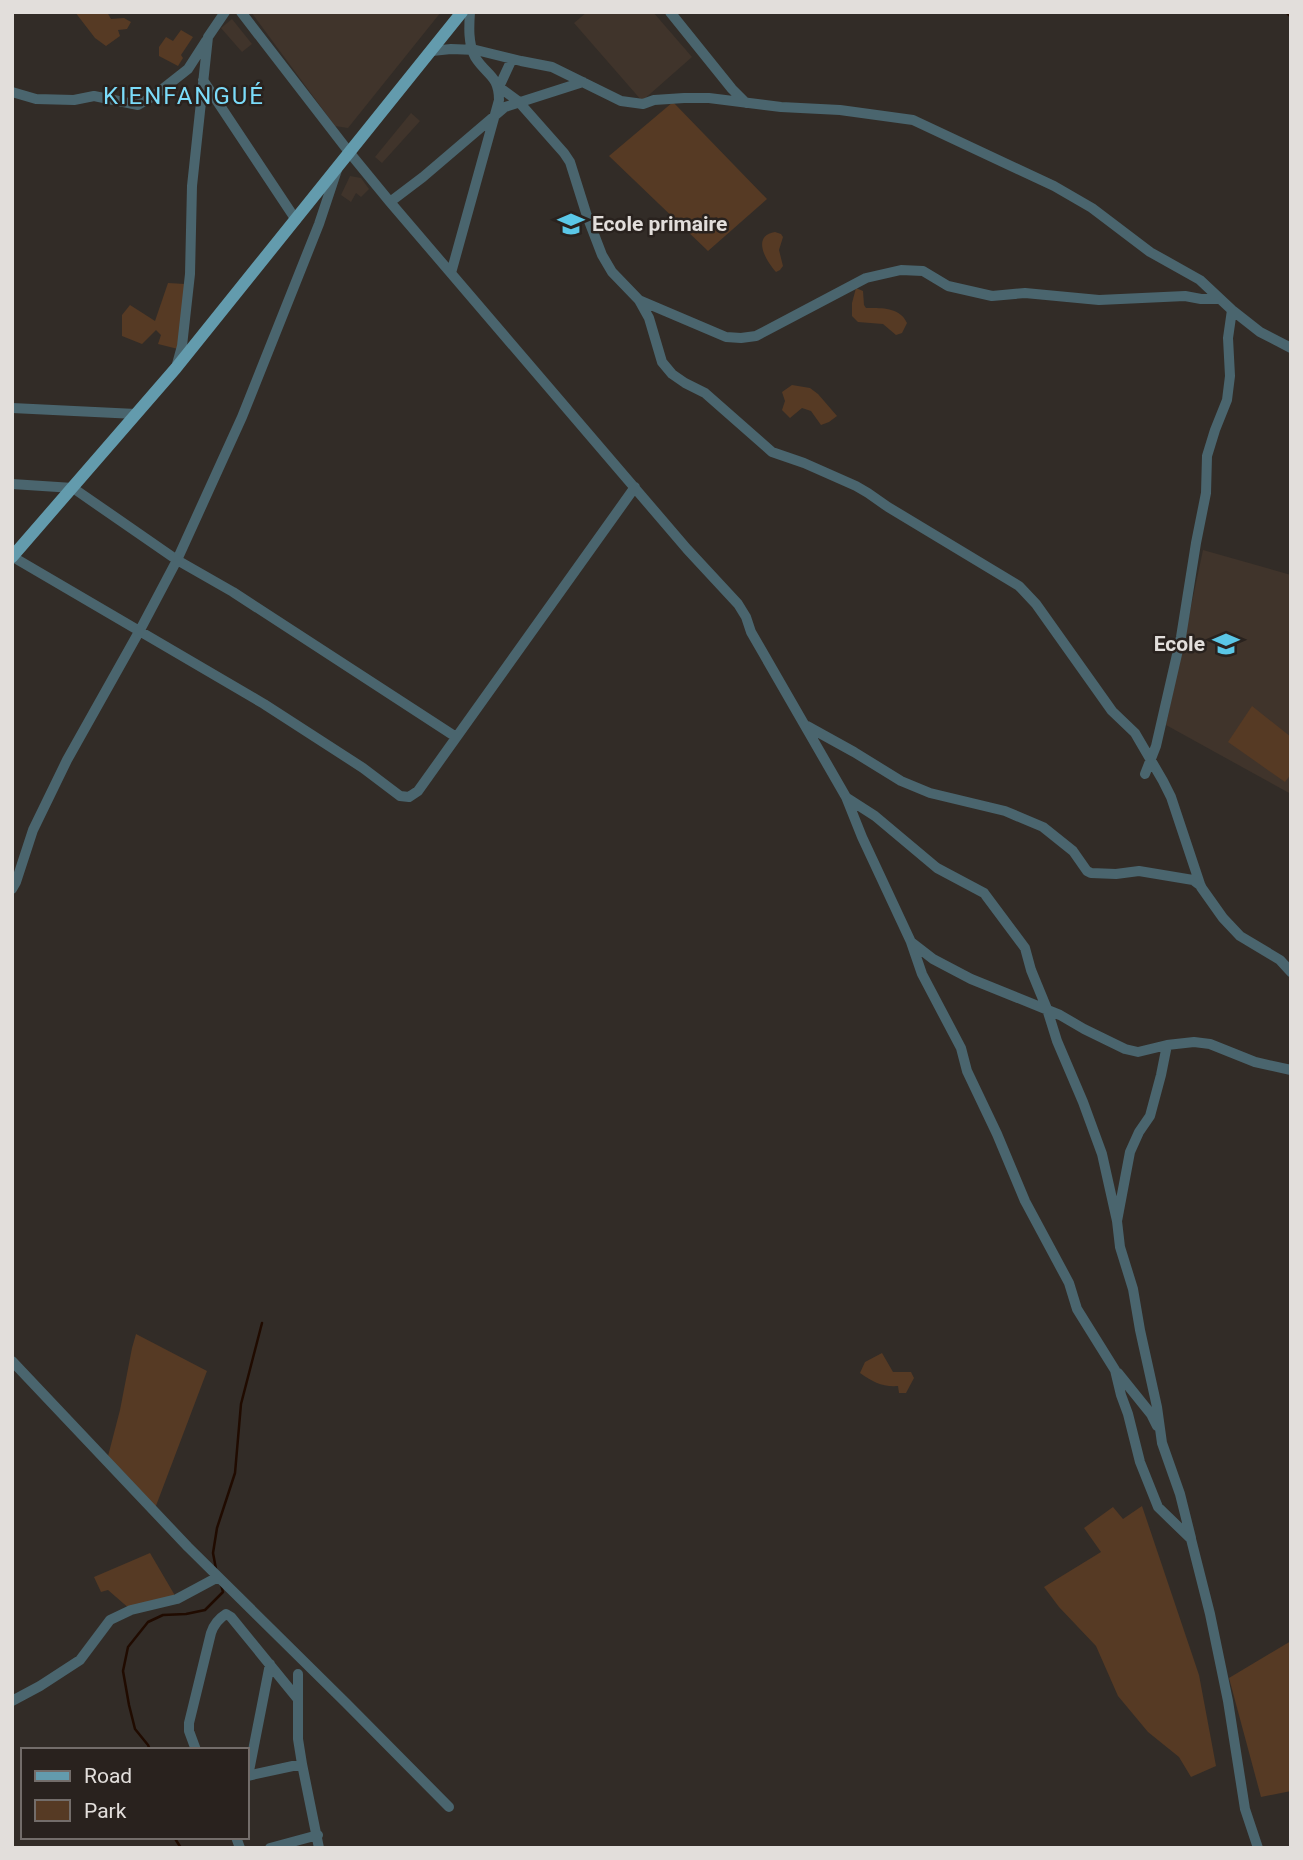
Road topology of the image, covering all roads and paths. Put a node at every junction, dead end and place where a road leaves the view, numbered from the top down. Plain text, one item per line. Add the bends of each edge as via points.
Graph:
1 (225, 12) edge
2 (241, 12) edge
3 (469, 12) edge
4 (670, 12) edge
5 (454, 15) edge
6 (208, 37) junction
7 (472, 50) junction
8 (432, 51) junction
9 (512, 59) junction
10 (204, 80) junction
11 (583, 82) junction
12 (499, 87) junction
13 (12, 92) edge
14 (517, 102) junction
15 (746, 104) junction
16 (495, 116) junction
17 (349, 152) junction
18 (338, 166) junction
19 (390, 202) junction
20 (296, 220) junction
21 (451, 272) junction
22 (1220, 299) junction
23 (639, 300) junction
24 (1232, 310) junction
25 (1291, 348) edge
26 (176, 368) junction
27 (12, 408) edge
28 (136, 414) junction
29 (12, 484) edge
30 (635, 487) junction
31 (74, 488) junction
32 (12, 557) edge
33 (177, 560) junction
34 (140, 631) junction
35 (805, 725) junction
36 (456, 737) junction
37 (1150, 760) junction
38 (1145, 774) dead end
39 (846, 797) junction
40 (1201, 887) junction
41 (12, 889) edge
42 (911, 942) junction
43 (1291, 972) edge
44 (1047, 1009) junction
45 (1167, 1045) junction
46 (1291, 1070) edge
47 (1117, 1221) junction
48 (12, 1361) edge
49 (1115, 1370) junction
50 (1161, 1432) junction
51 (1191, 1539) junction
52 (218, 1577) junction
53 (270, 1664) junction
54 (298, 1674) dead end
55 (297, 1698) junction
56 (12, 1701) edge
57 (195, 1748) edge
58 (302, 1764) junction
59 (248, 1771) edge
60 (248, 1776) edge
61 (449, 1807) dead end
62 (318, 1835) junction
63 (270, 1848) edge
64 (320, 1848) edge
65 (1258, 1848) edge

1 - 6 street
2 - 17 street
3 - 5 street
3 - 7 street
4 - 15 street
5 - 8 main road
6 - 10 street
6 - 13 street via 188,69 138,105 94,96 36,99
7 - 8 street
7 - 9 street
7 - 12 street
8 - 17 main road
9 - 11 street via 552,67
9 - 12 street
10 - 20 street
10 - 26 street via 192,186 190,274
11 - 14 street
11 - 15 street via 633,104 684,98
12 - 14 street
12 - 16 street
14 - 16 street
14 - 23 street via 570,162 602,255
15 - 22 street via 839,110 927,125 1092,208 1150,252 1200,280
16 - 19 street
16 - 21 street
17 - 18 main road
17 - 19 street
18 - 20 main road
18 - 33 street via 242,417
19 - 21 street
20 - 26 main road
21 - 30 street
22 - 23 street via 992,296 948,286 923,271 901,270 866,278 756,336 741,338 726,337
22 - 24 street
23 - 37 street via 663,362 672,373 705,393 772,452 868,493 1019,586 1112,711 1135,733
24 - 25 street
24 - 37 street via 1227,400 1207,456 1206,493 1181,637
26 - 28 main road
27 - 28 street
28 - 31 main road
29 - 31 street
30 - 35 street via 738,604
30 - 36 street
31 - 32 main road
31 - 33 street
32 - 34 street
33 - 34 street
33 - 36 street
34 - 36 street via 264,704 400,796 418,791
34 - 41 street via 67,760 33,830
35 - 39 street
35 - 40 street via 910,785 1005,811 1043,827 1091,873 1139,871 1193,880
37 - 38 street
37 - 40 street via 1171,797
39 - 42 street
39 - 44 street via 937,868 984,893 1025,948
40 - 43 street via 1240,936
42 - 44 street via 971,979
42 - 49 street via 1025,1200 1069,1283 1077,1309
44 - 45 street via 1125,1049 1138,1052
44 - 47 street via 1102,1154
45 - 46 street via 1210,1044
45 - 47 street via 1150,1116 1130,1152
47 - 50 street
48 - 52 street
49 - 50 street
49 - 51 street via 1140,1462 1158,1507
50 - 51 street
51 - 65 street via 1228,1701 1245,1809
52 - 56 street via 177,1599 110,1620 80,1660
52 - 61 street
53 - 55 street
53 - 57 street via 231,1617 226,1615 214,1624 189,1723
53 - 59 street
54 - 55 street
55 - 58 street
58 - 60 street
58 - 62 street
62 - 63 street
62 - 64 street

